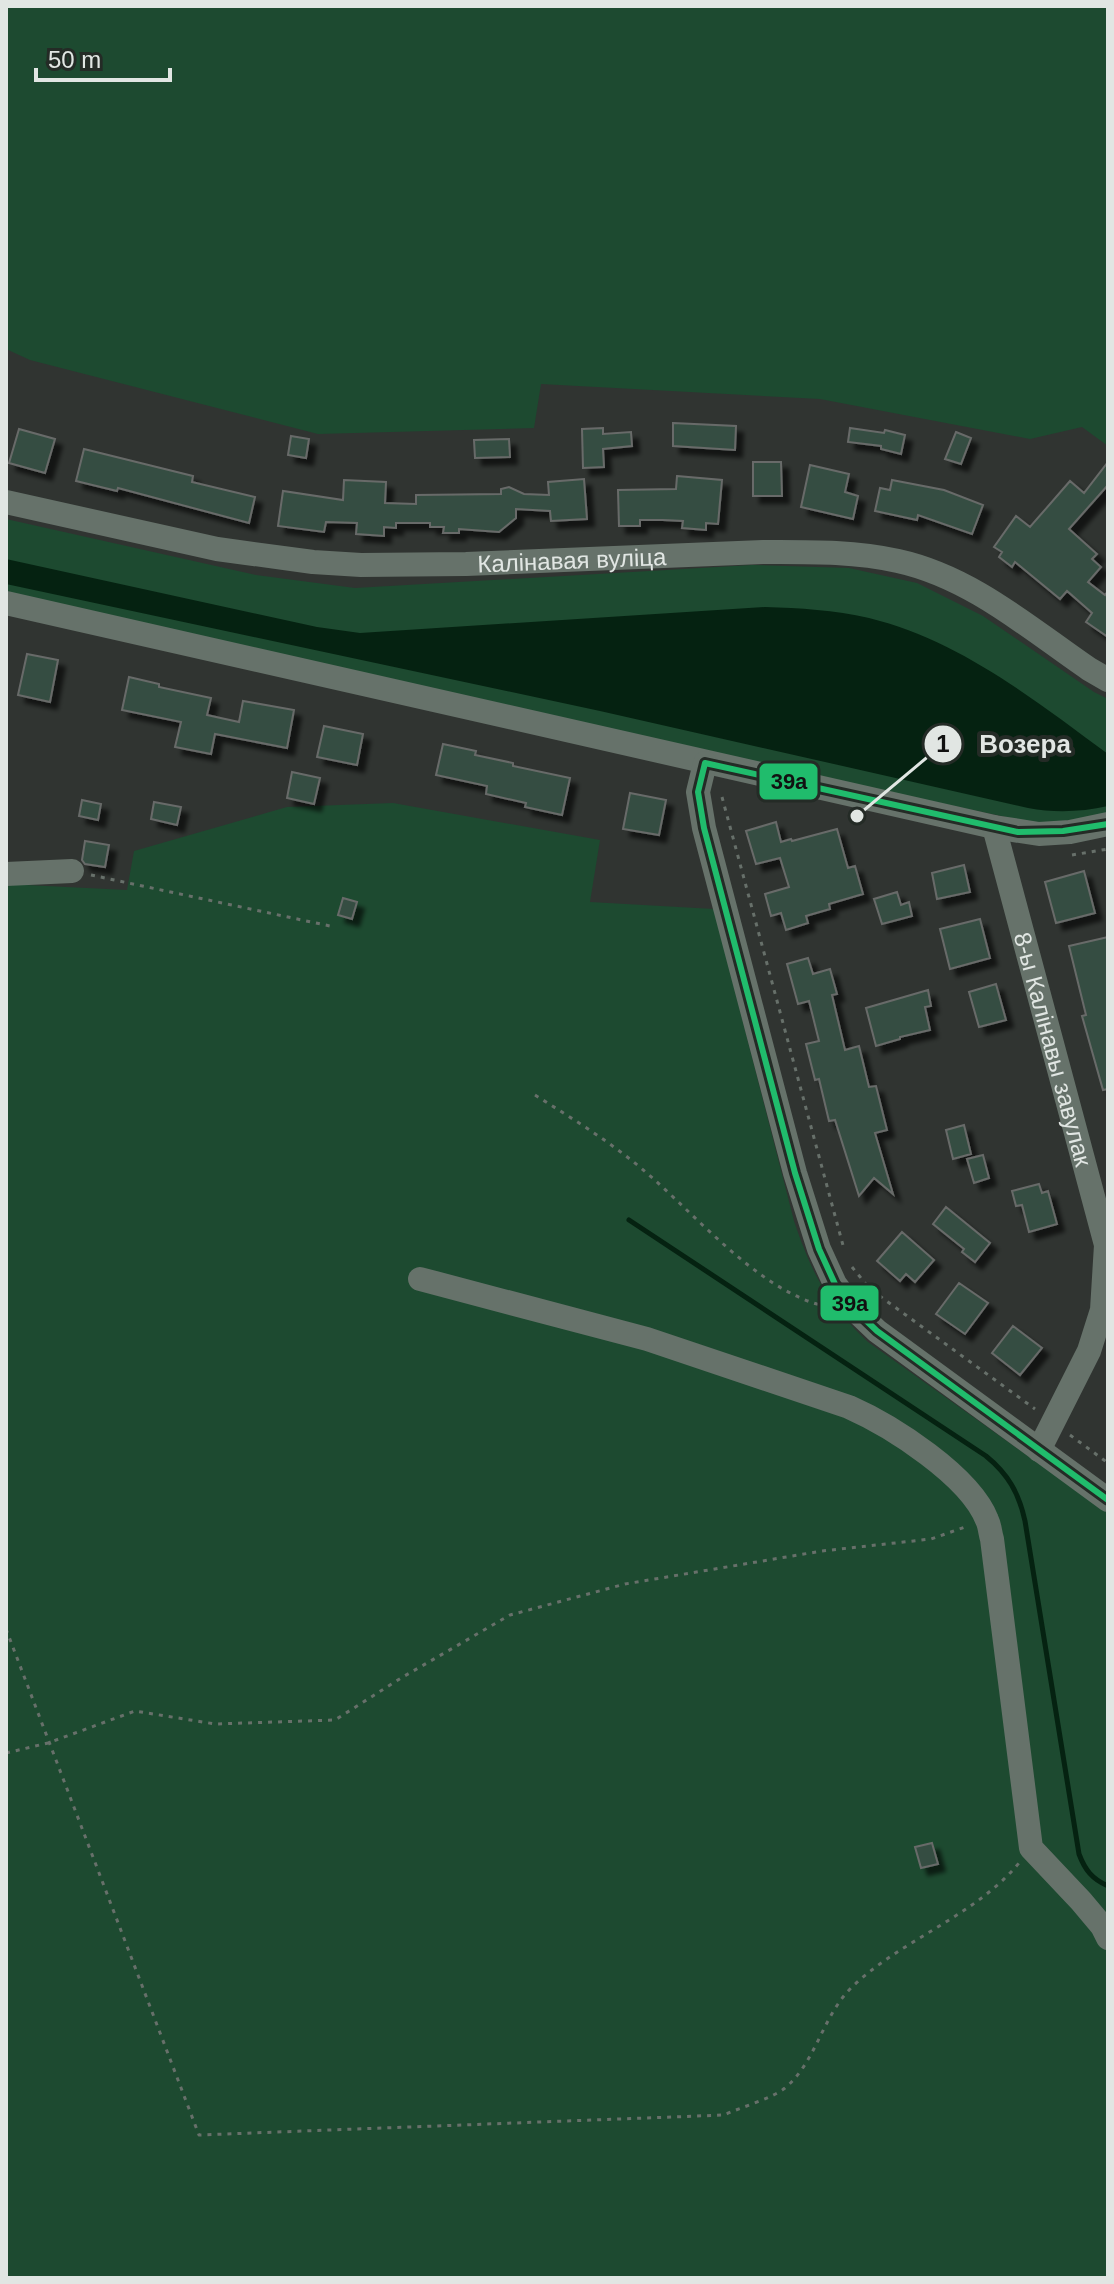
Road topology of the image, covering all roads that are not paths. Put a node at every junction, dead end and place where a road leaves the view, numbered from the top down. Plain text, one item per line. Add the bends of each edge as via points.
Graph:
1 (6, 502) edge
2 (6, 603) edge
3 (1108, 680) edge
4 (705, 763) junction
5 (1108, 824) edge
6 (994, 827) junction
7 (72, 871) road end
8 (6, 874) edge
9 (420, 1279) dead end
10 (1039, 1450) junction
11 (1108, 1500) edge
12 (1108, 1938) edge

1 - 3 street, Калінавая вуліца via 217,549 313,562 411,565 763,552 860,554 938,573 976,591
2 - 4 street
4 - 6 street
4 - 10 street via 698,792 704,828 819,1249 842,1275 855,1310 877,1331
5 - 6 street via 1039,834
6 - 10 street, 8-ы Калінавы завулак via 1106,1245 1102,1310 1089,1351
7 - 8 street
9 - 12 street via 647,1339 849,1407 878,1420 937,1462 972,1496 992,1539 1031,1848
10 - 11 street

